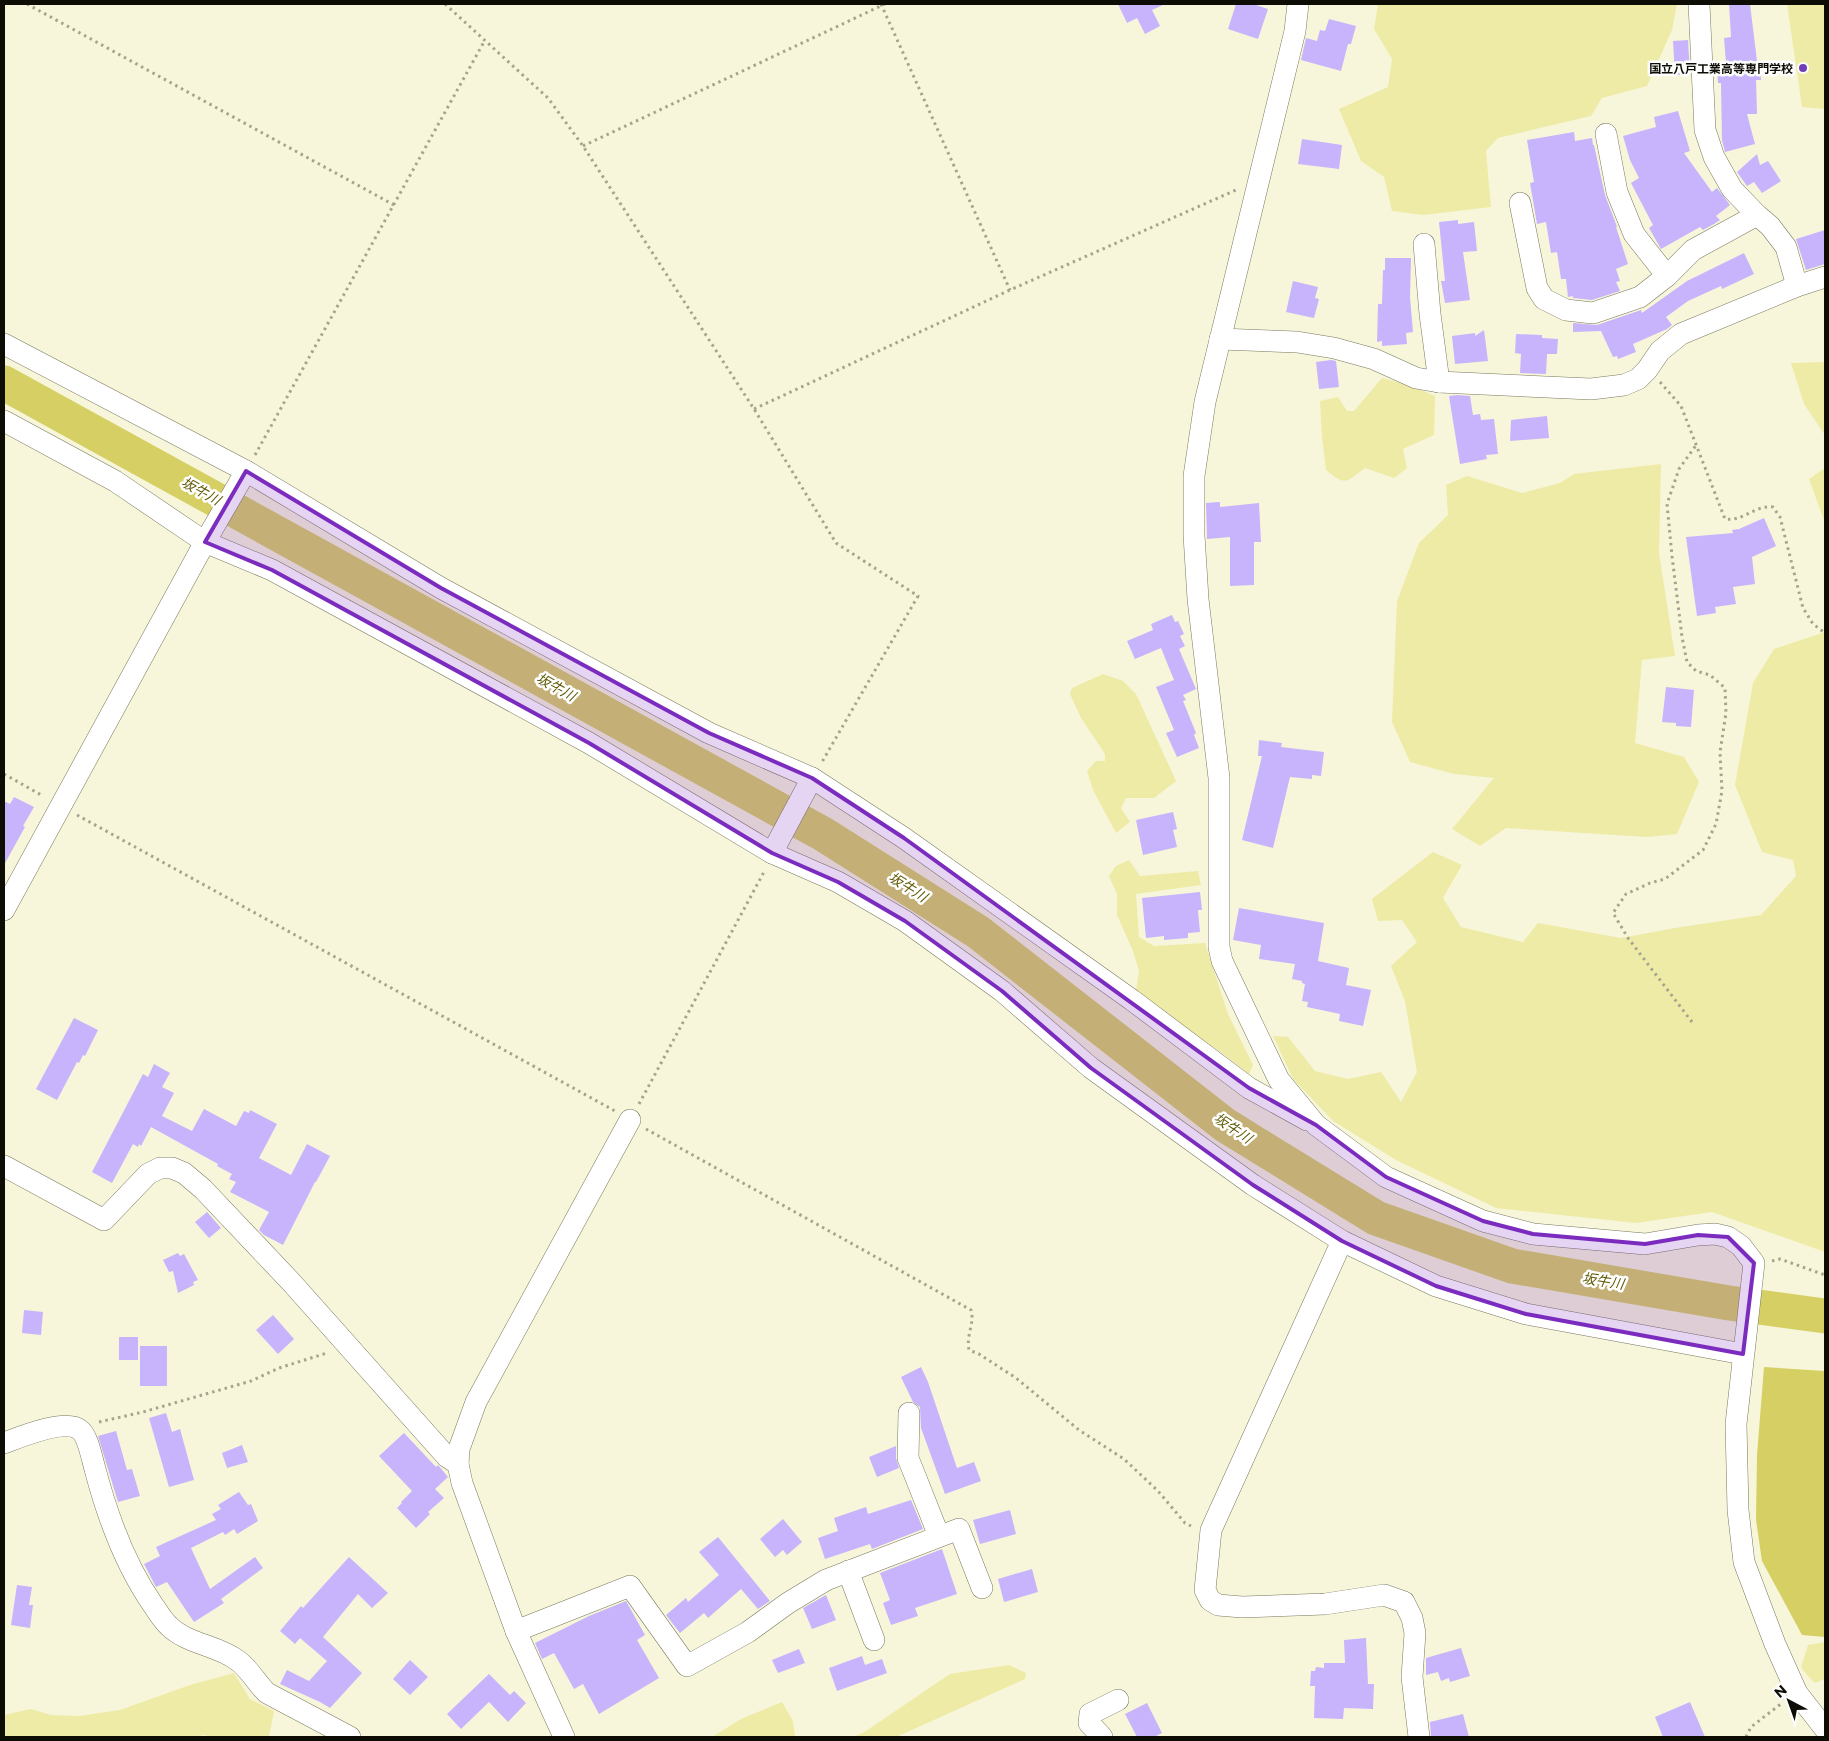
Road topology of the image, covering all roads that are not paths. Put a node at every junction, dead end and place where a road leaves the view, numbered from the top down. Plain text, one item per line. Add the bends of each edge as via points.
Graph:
1 (1298, 4) edge
2 (1699, 4) edge
3 (1606, 134) dead end
4 (1520, 203) dead end
5 (1757, 215) junction
6 (1424, 244) dead end
7 (1667, 276) junction
8 (1825, 277) edge
9 (1797, 286) junction
10 (1220, 339) junction
11 (4, 344) edge
12 (1439, 382) junction
13 (4, 421) edge
14 (246, 471) junction
15 (205, 542) junction
16 (808, 786) junction
17 (776, 846) junction
18 (4, 910) edge
19 (630, 1120) road end
20 (1316, 1125) junction
21 (4, 1166) edge
22 (1342, 1241) junction
23 (1743, 1354) junction
24 (909, 1413) dead end
25 (4, 1443) edge
26 (458, 1464) junction
27 (939, 1536) junction
28 (848, 1571) junction
29 (982, 1588) dead end
30 (516, 1631) junction
31 (874, 1640) dead end
32 (1118, 1700) dead end
33 (1825, 1729) edge
34 (350, 1737) edge
35 (564, 1737) edge
36 (1102, 1737) edge
37 (1419, 1737) edge

1 - 10 street via 1295,31
2 - 5 street via 1705,130 1714,157 1732,189
3 - 7 street via 1617,192 1634,234
4 - 7 street via 1537,288 1544,299 1566,310 1593,313 1640,297
5 - 7 street via 1693,250
5 - 9 street via 1786,247
6 - 12 street
8 - 9 street
9 - 12 street via 1681,334 1660,351 1638,379 1624,386 1591,389
10 - 12 street via 1298,342 1334,348 1374,359 1416,378
10 - 20 street via 1205,402 1194,476 1198,599 1219,778 1219,947 1222,961 1279,1080
11 - 14 street
13 - 15 street via 115,481
14 - 15 street
14 - 16 street via 450,593
15 - 17 street via 272,570
15 - 18 street
16 - 17 street
16 - 20 street via 912,843 1249,1088
17 - 22 street via 905,921 1002,991 1091,1068 1252,1185
19 - 26 street via 476,1402 459,1449
20 - 23 street via 1386,1177 1483,1221 1533,1234 1645,1244 1698,1234 1728,1237 1741,1246 1753,1272
21 - 26 street via 104,1220 148,1174 160,1168 184,1173 292,1283 447,1457
22 - 23 street via 1436,1286 1526,1314
22 - 37 street via 1211,1530 1205,1590 1210,1600 1218,1605 1242,1607 1324,1604 1384,1595 1404,1602 1415,1633 1412,1677
23 - 33 street via 1736,1424 1738,1510 1744,1562 1797,1693
24 - 27 street via 908,1458
25 - 34 street via 54,1428 66,1426 81,1430 123,1549 152,1603 169,1626 182,1636 236,1659 268,1693
26 - 30 street via 465,1492
27 - 28 street
27 - 29 street via 959,1529
28 - 30 street via 826,1580 748,1632 688,1666 630,1586
28 - 31 street
30 - 35 street
32 - 36 street via 1090,1714 1090,1723

